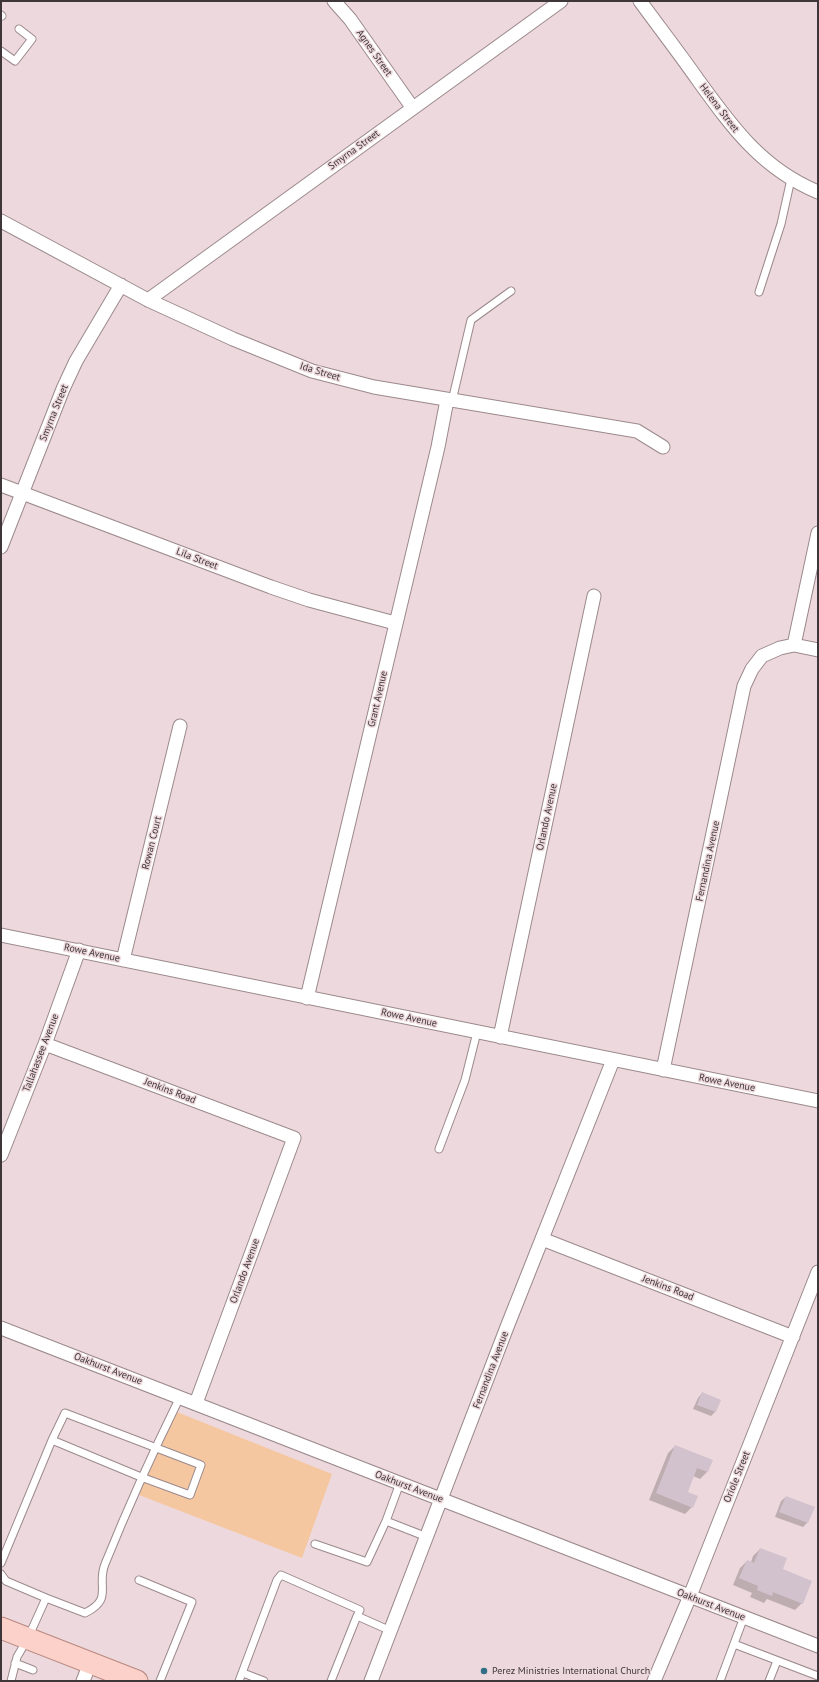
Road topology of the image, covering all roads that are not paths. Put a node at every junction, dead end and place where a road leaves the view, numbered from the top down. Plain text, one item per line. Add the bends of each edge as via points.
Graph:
1 (334, 1) edge
2 (561, 1) edge
3 (640, 1) edge
4 (19, 29) dead end
5 (1, 51) edge
6 (412, 107) junction
7 (791, 179) junction
8 (818, 192) edge
9 (1, 221) edge
10 (121, 285) junction
11 (511, 291) dead end
12 (759, 292) dead end
13 (148, 300) junction
14 (450, 400) junction
15 (663, 447) dead end
16 (1, 485) edge
17 (22, 493) junction
18 (818, 533) edge
19 (1, 547) edge
20 (594, 596) dead end
21 (396, 623) junction
22 (794, 645) junction
23 (818, 650) edge
24 (180, 726) dead end
25 (1, 935) edge
26 (78, 950) junction
27 (123, 960) junction
28 (307, 998) junction
29 (477, 1032) junction
30 (500, 1037) junction
31 (45, 1044) junction
32 (613, 1060) junction
33 (663, 1070) junction
34 (818, 1101) edge
35 (294, 1138) joint
36 (438, 1149) dead end
37 (1, 1155) edge
38 (542, 1239) junction
39 (818, 1272) edge
40 (1, 1328) edge
41 (793, 1337) junction
42 (180, 1397) junction
43 (196, 1403) junction
44 (52, 1440) junction
45 (155, 1448) junction
46 (141, 1477) junction
47 (400, 1483) junction
48 (442, 1500) junction
49 (386, 1521) junction
50 (427, 1537) junction
51 (315, 1544) dead end
52 (1, 1563) edge
53 (1, 1574) edge
54 (139, 1580) dead end
55 (690, 1596) junction
56 (46, 1598) junction
57 (357, 1616) junction
58 (744, 1617) junction
59 (1, 1628) edge
60 (391, 1631) junction
61 (28, 1638) junction
62 (734, 1644) junction
63 (818, 1646) edge
64 (777, 1661) junction
65 (15, 1663) junction
66 (33, 1670) dead end
67 (86, 1672) edge
68 (243, 1673) junction
69 (818, 1676) edge
70 (11, 1681) edge
71 (137, 1681) edge
72 (160, 1681) edge
73 (239, 1681) edge
74 (264, 1681) edge
75 (331, 1681) edge
76 (372, 1681) edge
77 (654, 1681) edge
78 (720, 1681) edge
79 (769, 1681) edge

1 - 6 street, Agnes Street via 350,19
2 - 6 street, Smyrna Street
3 - 7 street, Helena Street via 734,130 769,163
4 - 5 lane via 32,39 16,61
6 - 13 street, Smyrna Street
7 - 8 street, Helena Street
7 - 12 lane via 781,224
9 - 10 street, Ida Street
10 - 13 street, Ida Street
10 - 17 street, Smyrna Street via 62,389
11 - 14 lane via 471,320
13 - 14 street, Ida Street via 233,339 312,371 374,387
14 - 15 street, Ida Street via 637,431
14 - 21 street, Grant Avenue
16 - 17 street, Lila Street
17 - 19 street, Smyrna Street
17 - 21 street, Lila Street via 271,587
18 - 22 street
20 - 30 street, Orlando Avenue
21 - 28 street, Grant Avenue
22 - 23 street
22 - 33 street, Fernandina Avenue via 762,656 744,686
24 - 27 street, Rowan Court
25 - 26 street, Rowe Avenue
26 - 27 street, Rowe Avenue
26 - 31 street, Tallahassee Avenue
27 - 28 street, Rowe Avenue
28 - 29 street, Rowe Avenue
29 - 30 street, Rowe Avenue
29 - 36 lane via 465,1080
30 - 32 street, Rowe Avenue
31 - 35 street, Jenkins Road
31 - 37 street, Tallahassee Avenue
32 - 33 street, Rowe Avenue
32 - 38 street, Fernandina Avenue
33 - 34 street, Rowe Avenue
35 - 43 street, Orlando Avenue
38 - 41 street, Jenkins Road
38 - 48 street, Fernandina Avenue
39 - 41 street, Oriole Street
40 - 42 street, Oakhurst Avenue
41 - 55 street, Oriole Street
42 - 43 street, Oakhurst Avenue
42 - 45 lane
43 - 47 street, Oakhurst Avenue
44 - 45 lane via 65,1413
44 - 46 lane
44 - 52 lane
45 - 46 lane
45 - 46 lane via 202,1465 190,1495
46 - 56 lane via 104,1567 102,1598 97,1607 85,1613
47 - 48 street, Oakhurst Avenue
47 - 49 lane
48 - 50 street, Fernandina Avenue
48 - 55 street, Oakhurst Avenue
49 - 50 lane
49 - 51 lane via 366,1562
50 - 60 street, Fernandina Avenue
53 - 56 lane via 6,1581
54 - 72 lane via 192,1602
55 - 58 street, Oakhurst Avenue
55 - 77 street, Oriole Street
56 - 61 lane
57 - 60 lane
57 - 68 lane via 360,1610 281,1575
57 - 75 lane
58 - 62 lane
58 - 63 street, Oakhurst Avenue
59 - 61 main road
60 - 76 street, Fernandina Avenue
61 - 65 lane
61 - 67 main road
62 - 64 lane
62 - 78 lane
64 - 69 lane
64 - 79 lane
65 - 66 lane
65 - 70 lane
67 - 71 main road
68 - 73 lane
68 - 74 lane

